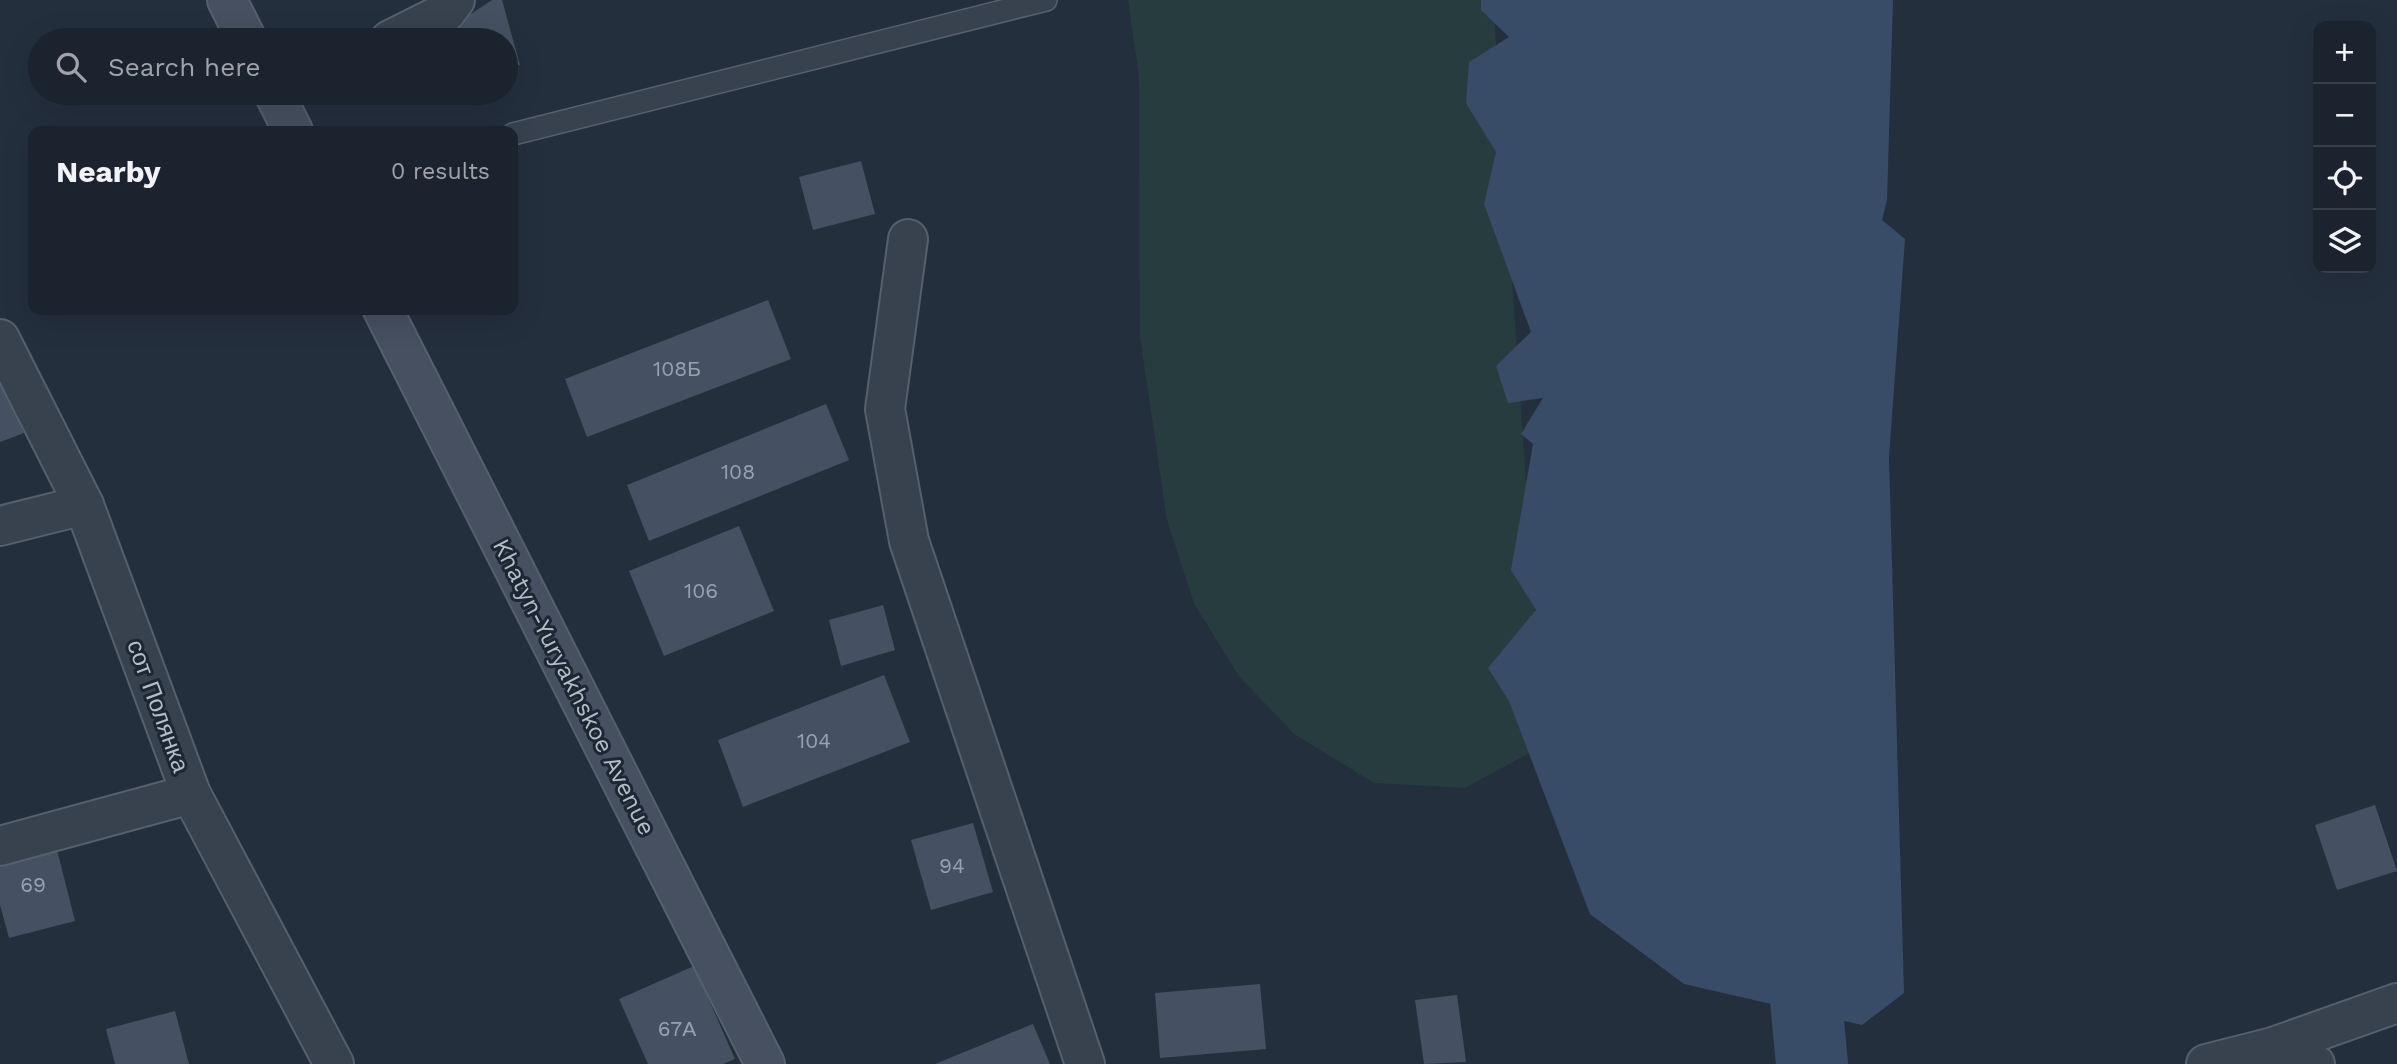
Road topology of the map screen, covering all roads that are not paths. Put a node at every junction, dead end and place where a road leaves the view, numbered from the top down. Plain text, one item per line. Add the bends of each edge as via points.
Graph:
1 (227, 0) edge
2 (454, 0) edge
3 (1046, 0) edge
4 (241, 28) edge
5 (414, 28) edge
6 (518, 133) edge
7 (908, 239) dead end
8 (386, 315) edge
9 (0, 339) edge
10 (84, 505) junction
11 (0, 526) edge
12 (191, 794) junction
13 (0, 846) edge
14 (2397, 1003) edge
15 (2273, 1047) junction
16 (334, 1064) edge
17 (765, 1064) edge
18 (1085, 1064) edge
19 (2206, 1064) edge
20 (2315, 1064) edge

1 - 4 main road
2 - 5 street via 446,12
3 - 6 lane
7 - 18 street via 885,409 909,541
8 - 17 main road, Khatyn-Yuryakhskoe Avenue
9 - 10 street, сот Полянка
10 - 11 street
10 - 12 street, сот Полянка
12 - 13 street
12 - 16 street, сот Полянка
14 - 15 street
15 - 19 street
15 - 20 street

